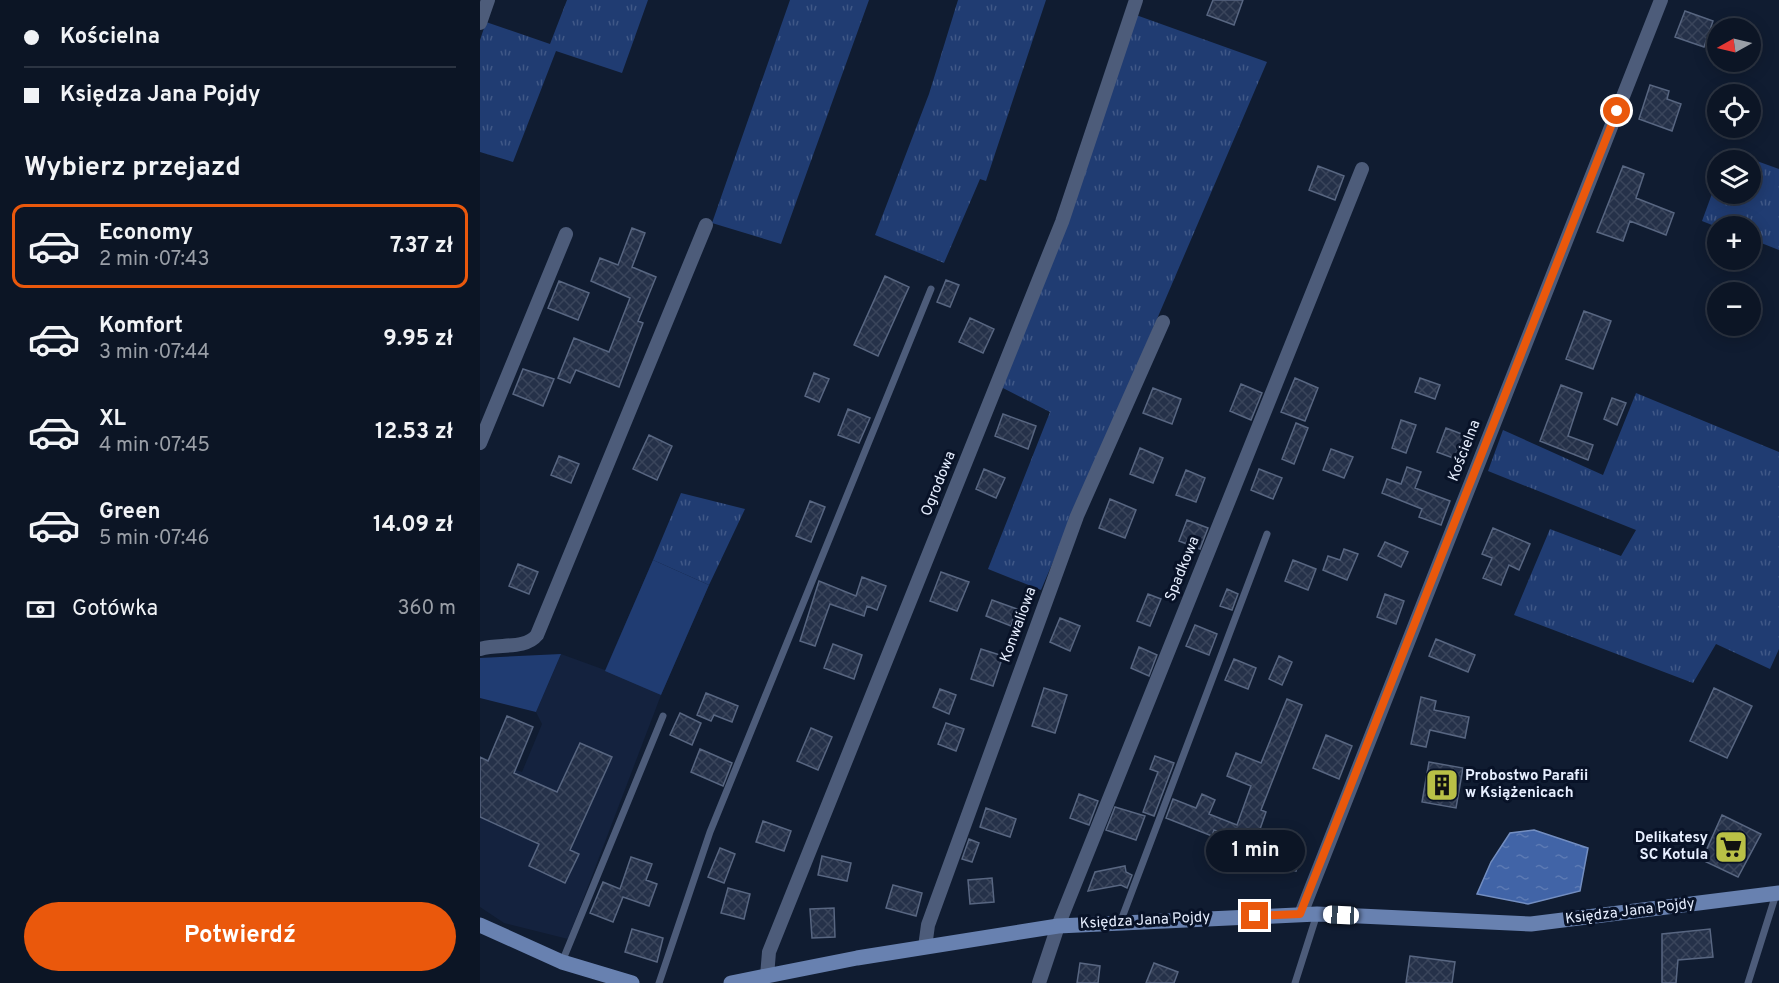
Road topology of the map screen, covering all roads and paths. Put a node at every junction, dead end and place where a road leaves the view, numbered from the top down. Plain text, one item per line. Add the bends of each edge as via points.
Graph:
1 (488, 0) edge
2 (1136, 0) edge
3 (1661, 0) edge
4 (480, 23) edge
5 (1362, 169) dead end
6 (706, 225) dead end
7 (566, 234) dead end
8 (931, 289) dead end
9 (1163, 322) dead end
10 (480, 443) edge
11 (1267, 534) dead end
12 (480, 649) edge
13 (663, 716) dead end
14 (1778, 891) edge
15 (1300, 914) junction
16 (1317, 914) junction
17 (1120, 923) junction
18 (480, 925) edge
19 (1058, 926) junction
20 (925, 947) junction
21 (562, 962) junction
22 (767, 976) junction
23 (633, 983) edge
24 (659, 983) edge
25 (730, 983) edge
26 (1039, 983) edge
27 (1295, 983) edge
28 (1748, 983) edge

1 - 4 street
2 - 22 street, Ogrodowa via 1062,222 769,952
3 - 15 street, Kościelna
5 - 19 street, Spadkowa
6 - 12 street via 537,635 523,645 500,644
7 - 10 street
8 - 24 lane via 710,832
9 - 20 street, Konwaliowa via 1077,516 932,914
11 - 17 lane
13 - 21 lane
14 - 16 street, Księdza Jana Pojdy via 1531,924
14 - 28 lane
15 - 16 street, Księdza Jana Pojdy
15 - 17 street, Księdza Jana Pojdy
16 - 27 lane
17 - 19 street, Księdza Jana Pojdy
18 - 21 street
19 - 20 street, Księdza Jana Pojdy
19 - 26 street, Spadkowa
20 - 22 street, Księdza Jana Pojdy
21 - 23 street
22 - 25 street, Księdza Jana Pojdy

